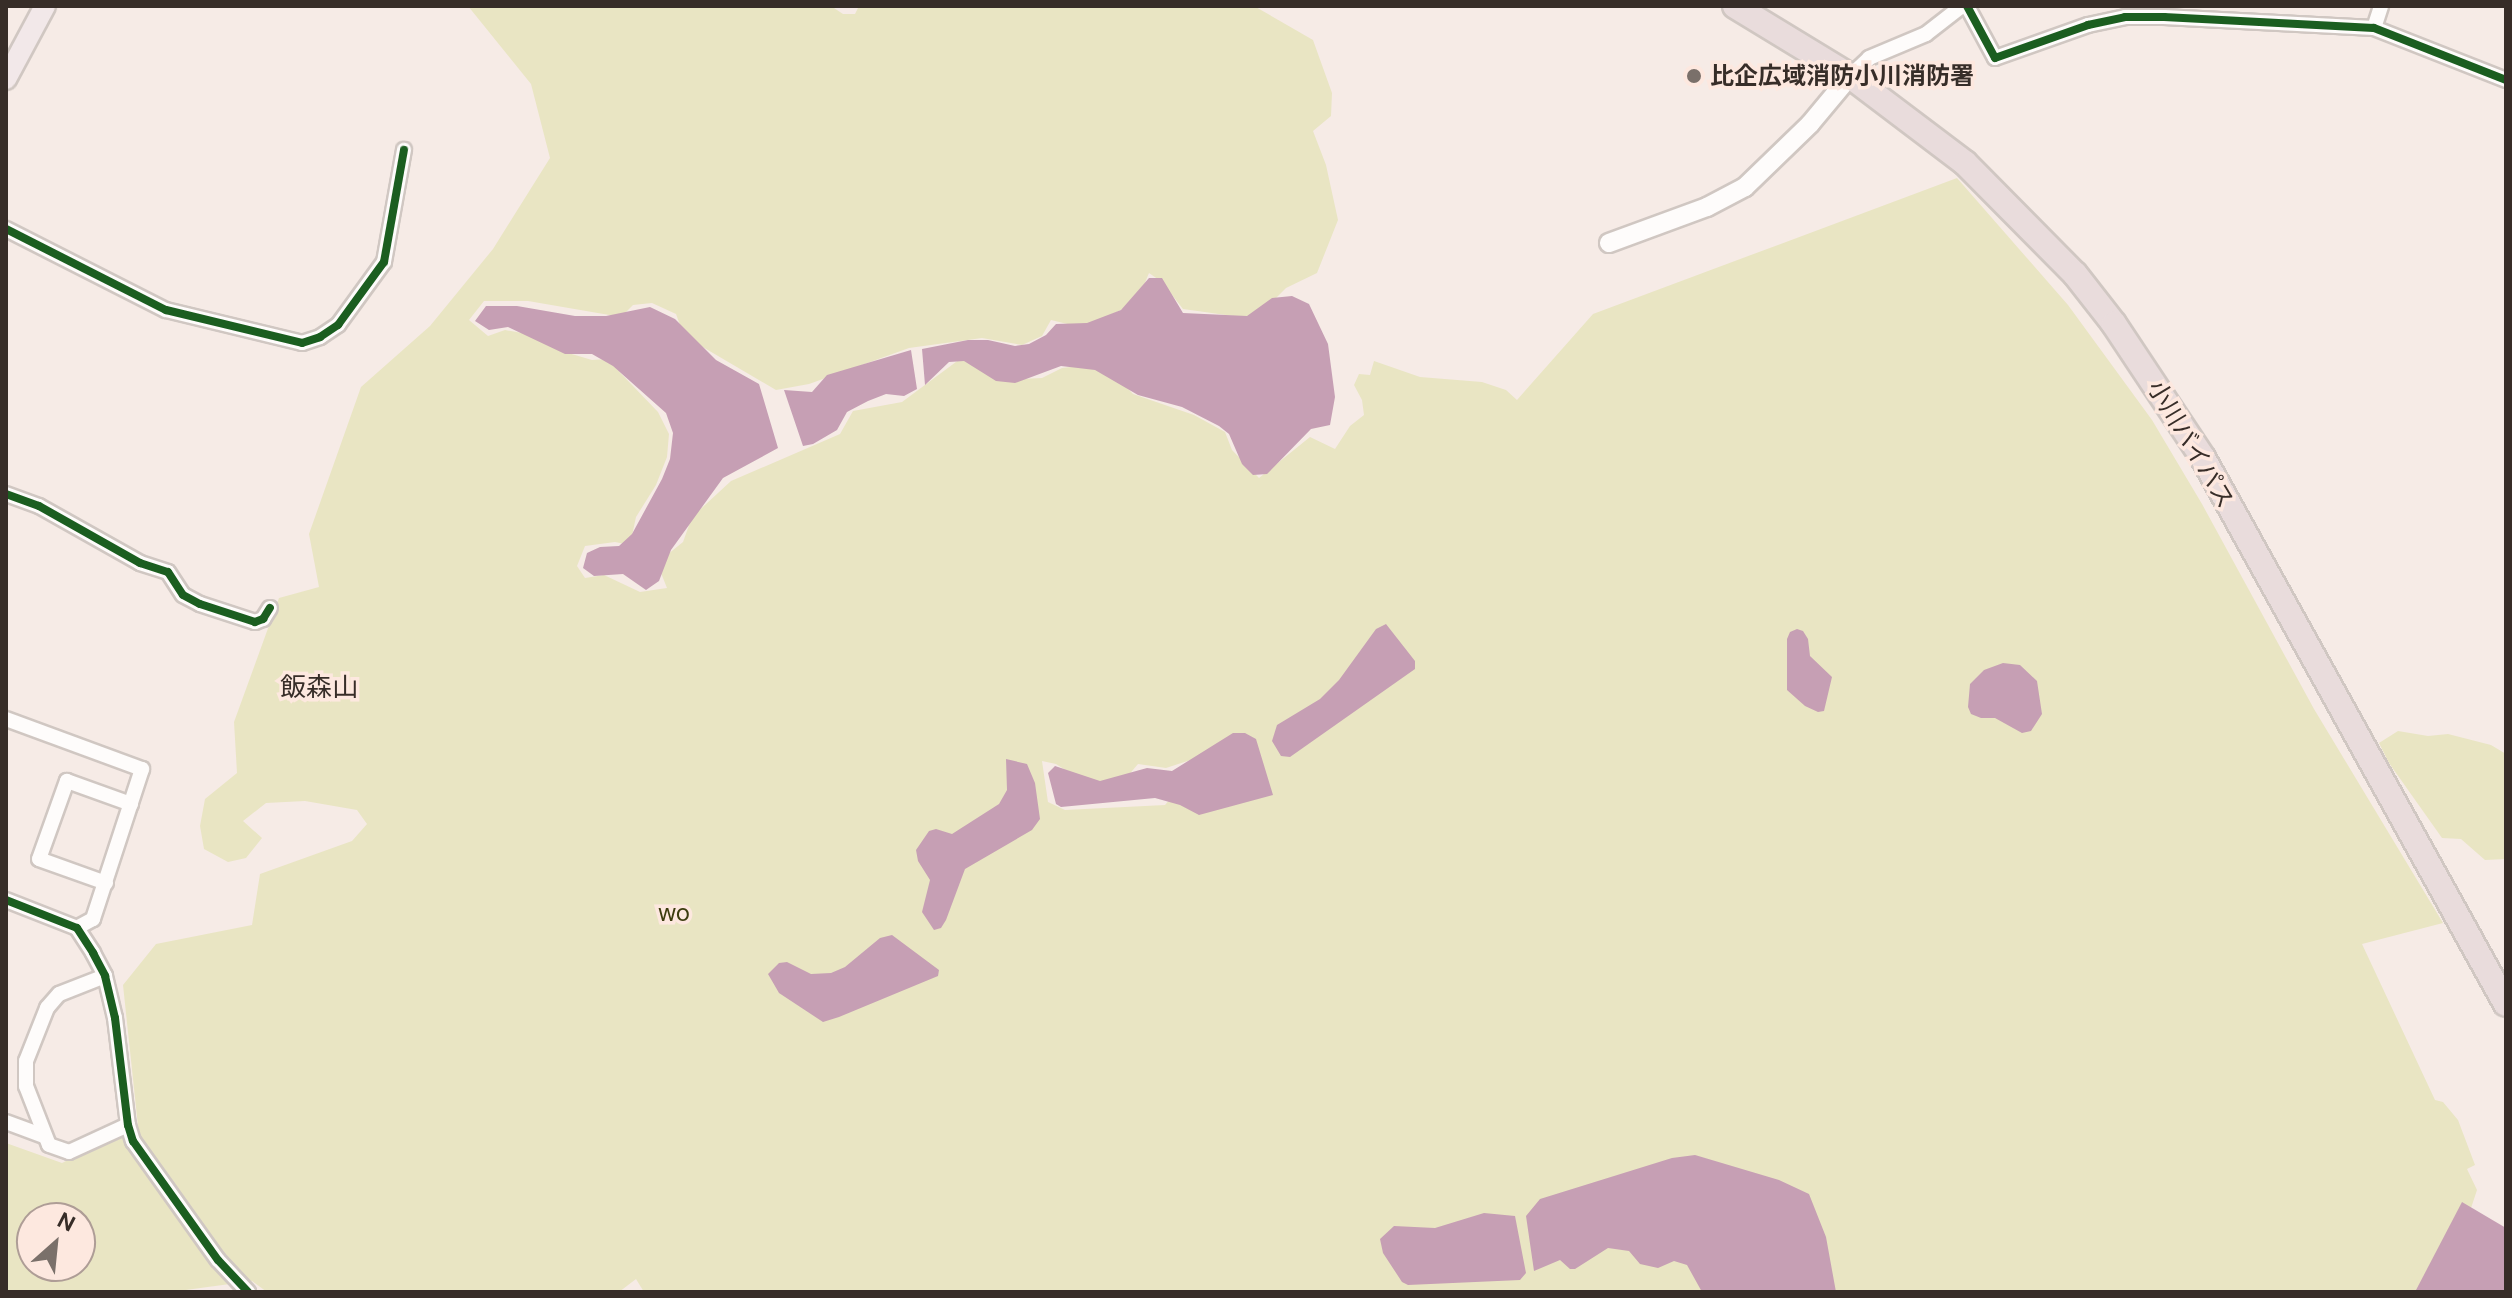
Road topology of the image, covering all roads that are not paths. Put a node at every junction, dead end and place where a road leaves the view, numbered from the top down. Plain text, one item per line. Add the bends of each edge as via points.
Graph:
1 (45, 6) edge
2 (1735, 6) edge
3 (1964, 6) edge
4 (2381, 6) edge
5 (2374, 28) junction
6 (1850, 76) junction
7 (6, 79) edge
8 (2506, 80) edge
9 (404, 150) dead end
10 (6, 229) edge
11 (1609, 243) dead end
12 (6, 494) edge
13 (270, 608) dead end
14 (6, 719) edge
15 (131, 804) junction
16 (106, 883) junction
17 (6, 900) edge
18 (77, 928) junction
19 (105, 976) junction
20 (2506, 1004) edge
21 (6, 1122) edge
22 (128, 1125) junction
23 (44, 1136) junction
24 (248, 1292) edge

1 - 7 main road
2 - 6 highway, 小川バイパス
3 - 5 street via 1995,58 2125,17
3 - 6 street via 1926,34 1869,58
4 - 5 street
5 - 8 street
6 - 11 street via 1745,187 1707,207
6 - 20 highway, 小川バイパス via 1965,163 2075,274 2114,324 2203,458
9 - 10 street via 384,262 338,325 302,343 166,310
12 - 13 street via 39,506 140,563 168,572 183,595 200,604 255,622
14 - 15 street via 142,769
15 - 16 street
15 - 16 street via 67,781 39,859
16 - 18 street via 93,919
17 - 18 street
18 - 19 street
19 - 22 street
19 - 23 street via 59,994 33,1035 26,1086
21 - 23 street
22 - 23 street via 69,1152 49,1145
22 - 24 street via 150,1168

